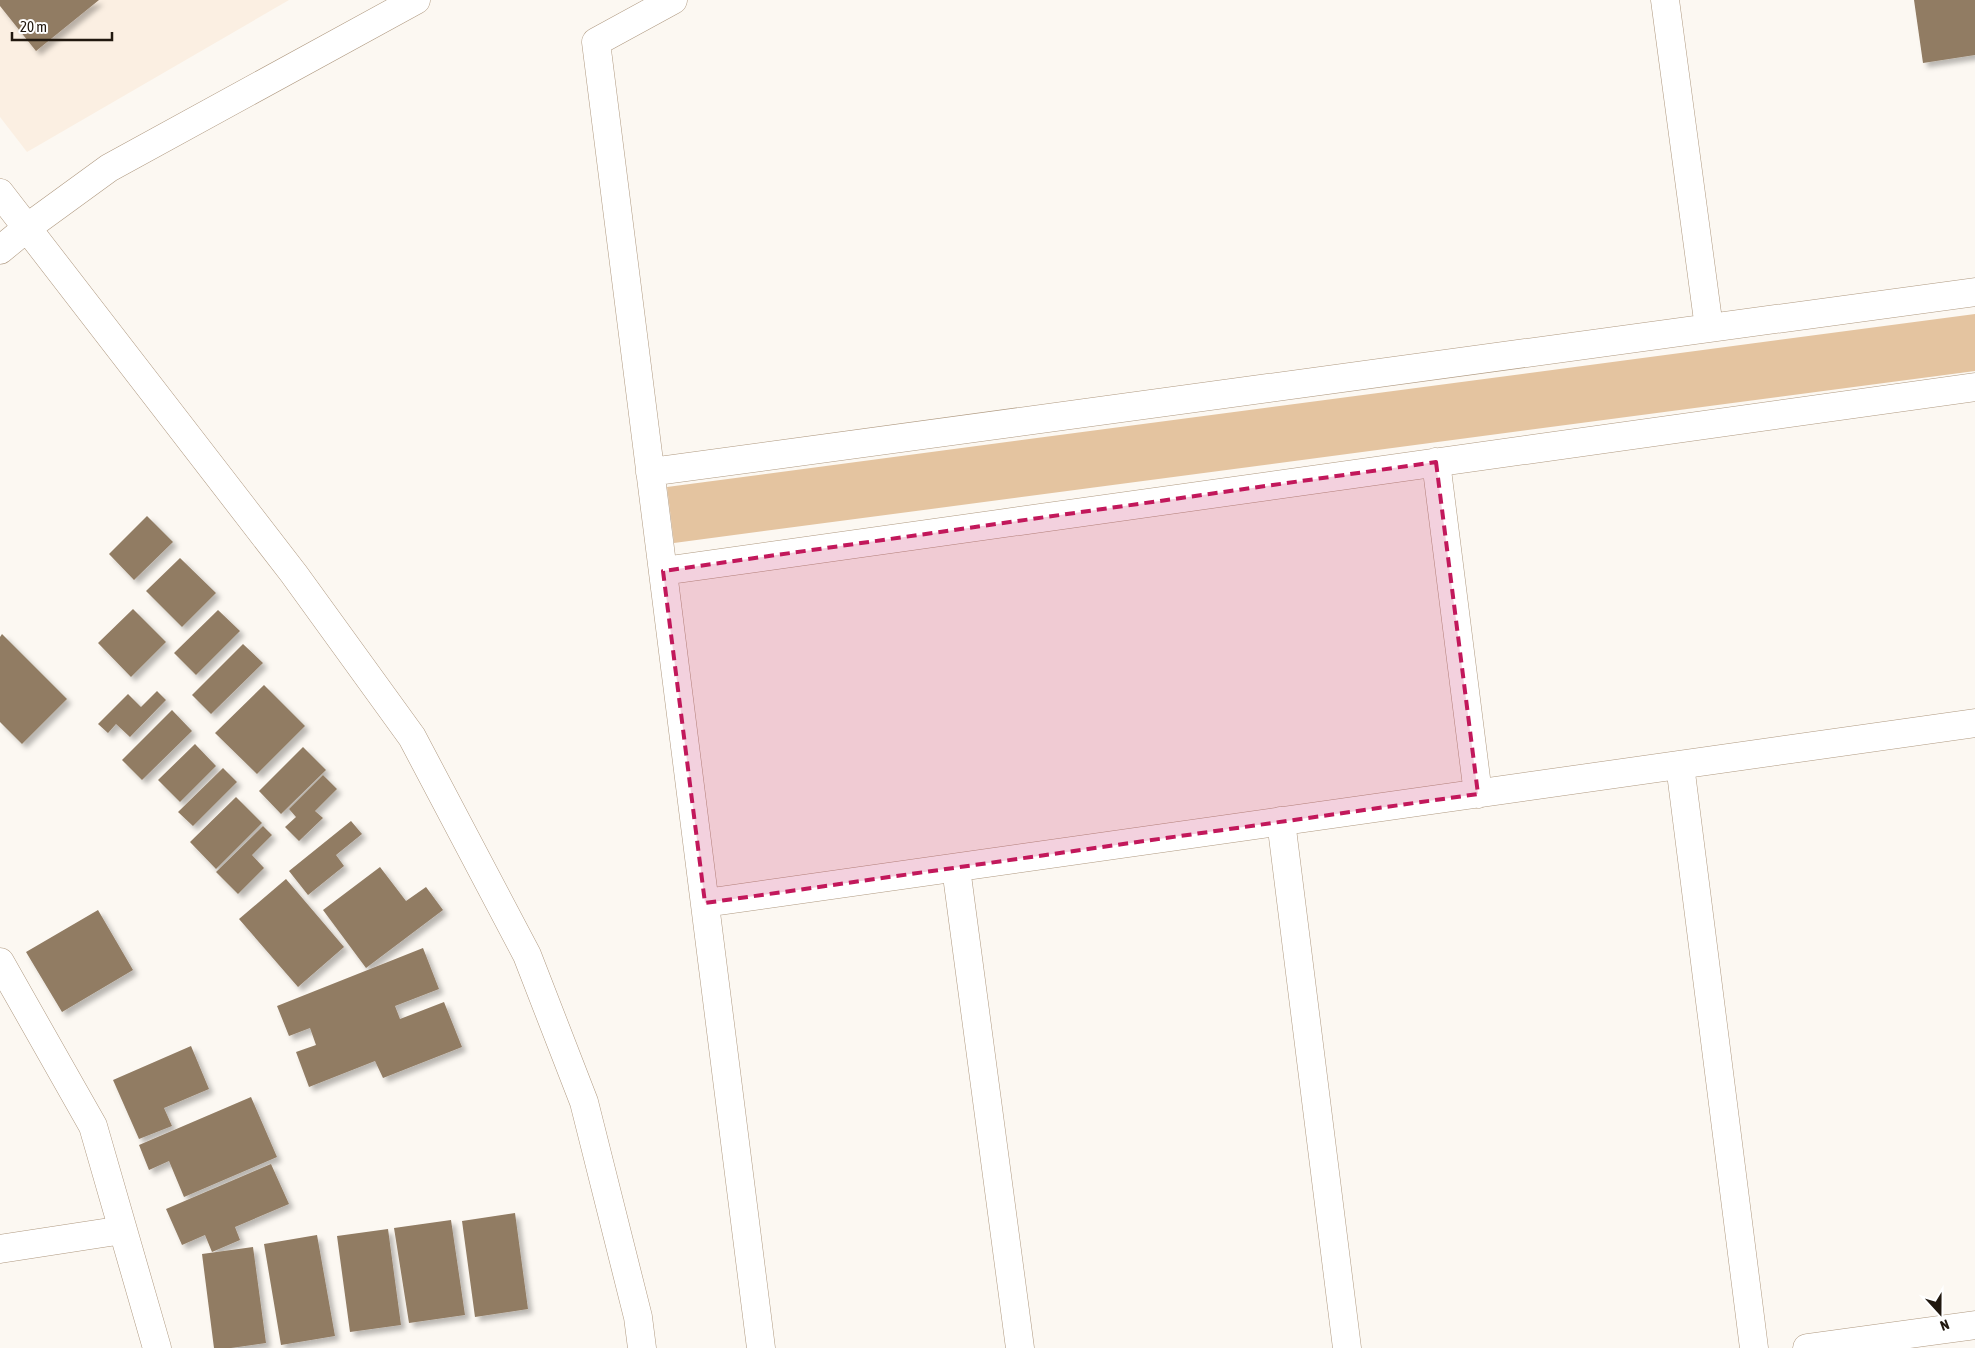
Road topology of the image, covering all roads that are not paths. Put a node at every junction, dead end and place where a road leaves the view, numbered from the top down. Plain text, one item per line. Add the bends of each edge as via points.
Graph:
1 (416, 0) edge
2 (673, 0) edge
3 (1665, 0) edge
4 (0, 193) edge
5 (28, 227) junction
6 (0, 250) edge
7 (1975, 292) edge
8 (1709, 328) junction
9 (1975, 387) edge
10 (1436, 462) junction
11 (650, 472) junction
12 (663, 571) junction
13 (1975, 723) edge
14 (1680, 765) junction
15 (1478, 794) junction
16 (1281, 822) junction
17 (956, 868) junction
18 (705, 903) junction
19 (0, 962) edge
20 (123, 1230) junction
21 (0, 1249) edge
22 (1975, 1325) edge
23 (1819, 1347) edge
24 (157, 1348) edge
25 (642, 1348) edge
26 (761, 1348) edge
27 (1020, 1348) edge
28 (1347, 1348) edge
29 (1754, 1348) edge

1 - 5 street via 109,168
2 - 11 street via 596,42
3 - 8 street
4 - 5 street
5 - 6 street
5 - 25 street via 294,574 412,737 527,955 584,1102 638,1317
7 - 8 street
8 - 11 street
9 - 10 street
10 - 12 street
10 - 15 street
11 - 12 street
12 - 18 street
13 - 14 street
14 - 15 street
14 - 29 street
15 - 16 street
16 - 17 street
16 - 28 street
17 - 18 street
17 - 27 street
18 - 26 street
19 - 20 street via 93,1126
20 - 21 street
20 - 24 street
22 - 23 street

